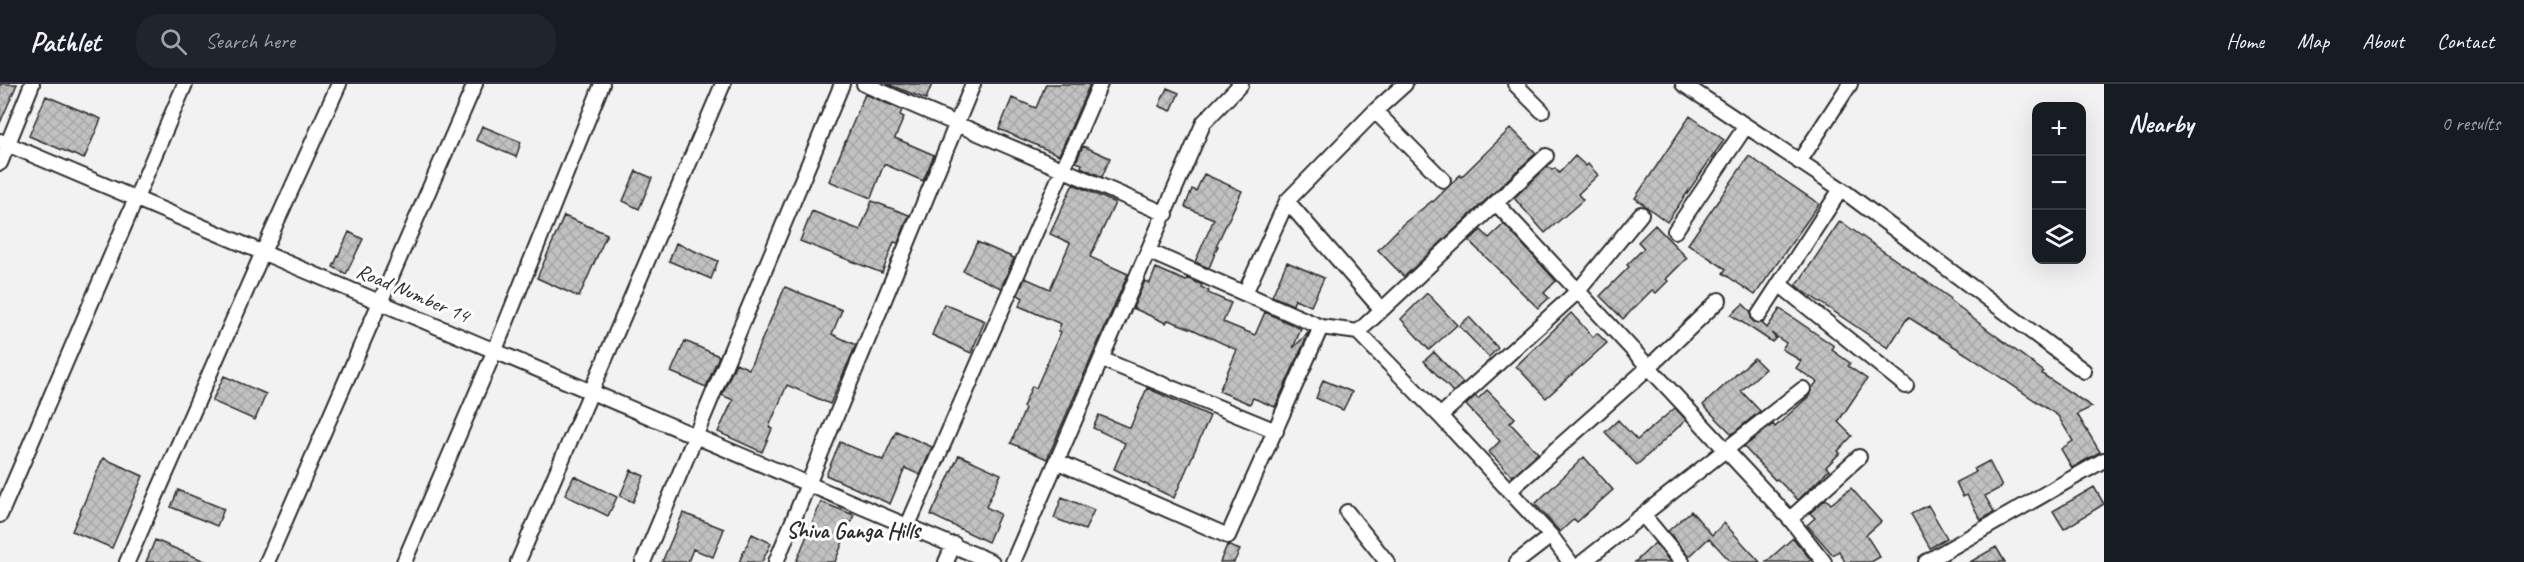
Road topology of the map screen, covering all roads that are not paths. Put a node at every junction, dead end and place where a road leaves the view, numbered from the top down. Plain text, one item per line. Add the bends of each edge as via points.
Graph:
1 (32, 84) edge
2 (185, 84) edge
3 (339, 84) edge
4 (475, 84) edge
5 (602, 84) edge
6 (723, 84) edge
7 (842, 84) edge
8 (864, 84) edge
9 (973, 84) edge
10 (1100, 84) edge
11 (1241, 84) edge
12 (1405, 84) edge
13 (1515, 84) edge
14 (1683, 84) edge
15 (1850, 84) edge
16 (1375, 111) junction
17 (1542, 111) dead end
18 (957, 122) junction
19 (1746, 126) junction
20 (4, 143) edge
21 (1546, 156) dead end
22 (1799, 162) junction
23 (0, 163) edge
24 (1064, 168) junction
25 (1443, 180) dead end
26 (1841, 189) junction
27 (136, 199) junction
28 (1287, 201) junction
29 (1496, 203) junction
30 (1166, 214) junction
31 (1641, 214) dead end
32 (1675, 231) dead end
33 (262, 252) junction
34 (1150, 252) junction
35 (1779, 284) junction
36 (1578, 291) junction
37 (1245, 293) junction
38 (1719, 300) dead end
39 (379, 301) junction
40 (1381, 309) junction
41 (1759, 315) dead end
42 (1321, 327) junction
43 (1358, 332) junction
44 (495, 350) junction
45 (1101, 359) junction
46 (1649, 367) junction
47 (2084, 371) dead end
48 (1906, 386) dead end
49 (1803, 390) dead end
50 (591, 391) junction
51 (1440, 416) junction
52 (1276, 431) junction
53 (697, 435) junction
54 (1726, 452) junction
55 (1859, 457) dead end
56 (2104, 460) edge
57 (1056, 461) junction
58 (811, 483) junction
59 (1509, 491) junction
60 (1347, 512) dead end
61 (0, 515) edge
62 (1643, 515) junction
63 (1790, 519) junction
64 (908, 525) junction
65 (1551, 536) junction
66 (954, 544) junction
67 (127, 562) edge
68 (267, 562) edge
69 (404, 562) edge
70 (518, 562) edge
71 (643, 562) edge
72 (776, 562) edge
73 (946, 562) edge
74 (992, 562) edge
75 (1013, 562) edge
76 (1387, 562) edge
77 (1517, 562) edge
78 (1570, 562) edge
79 (1583, 562) edge
80 (1682, 562) edge
81 (1824, 562) edge
82 (1926, 562) edge

1 - 20 street
2 - 27 street
3 - 33 street
4 - 39 street
5 - 44 street
6 - 50 street
7 - 53 street
8 - 18 street
9 - 18 street
10 - 24 street
11 - 30 street via 1204,122
12 - 16 street
13 - 17 street
14 - 19 street
15 - 22 street
16 - 25 street
16 - 28 street
18 - 24 street
18 - 58 street
19 - 22 street
19 - 32 street
20 - 23 street
20 - 27 street, Road Number 14
21 - 29 street
22 - 26 street
24 - 30 street
24 - 64 street
26 - 35 street
26 - 47 street
27 - 33 street, Road Number 14
27 - 61 street
28 - 37 street
28 - 40 street
29 - 36 street
29 - 40 street
30 - 34 street
31 - 36 street
33 - 39 street, Road Number 14
33 - 67 street
34 - 37 street
34 - 45 street
35 - 41 street
35 - 48 street
36 - 46 street
36 - 51 street
37 - 42 street
38 - 46 street
39 - 44 street, Road Number 14
39 - 68 street
40 - 43 street
42 - 43 street
42 - 52 street
43 - 51 street
44 - 50 street, Road Number 14
44 - 69 street
45 - 52 street
45 - 57 street
46 - 54 street
46 - 59 street
49 - 54 street
50 - 53 street, Road Number 14
50 - 70 street
51 - 59 street
52 - 57 street via 1228,536
53 - 58 street, Road Number 14
53 - 71 street
54 - 62 street
54 - 63 street
55 - 63 street
56 - 82 street
57 - 75 street
58 - 64 street, Road Number 14
58 - 72 street
59 - 65 street
60 - 76 street
62 - 79 street
62 - 80 street
63 - 81 street
64 - 66 street, Road Number 14
65 - 77 street
65 - 78 street
66 - 73 street
66 - 74 street, Road Number 14

